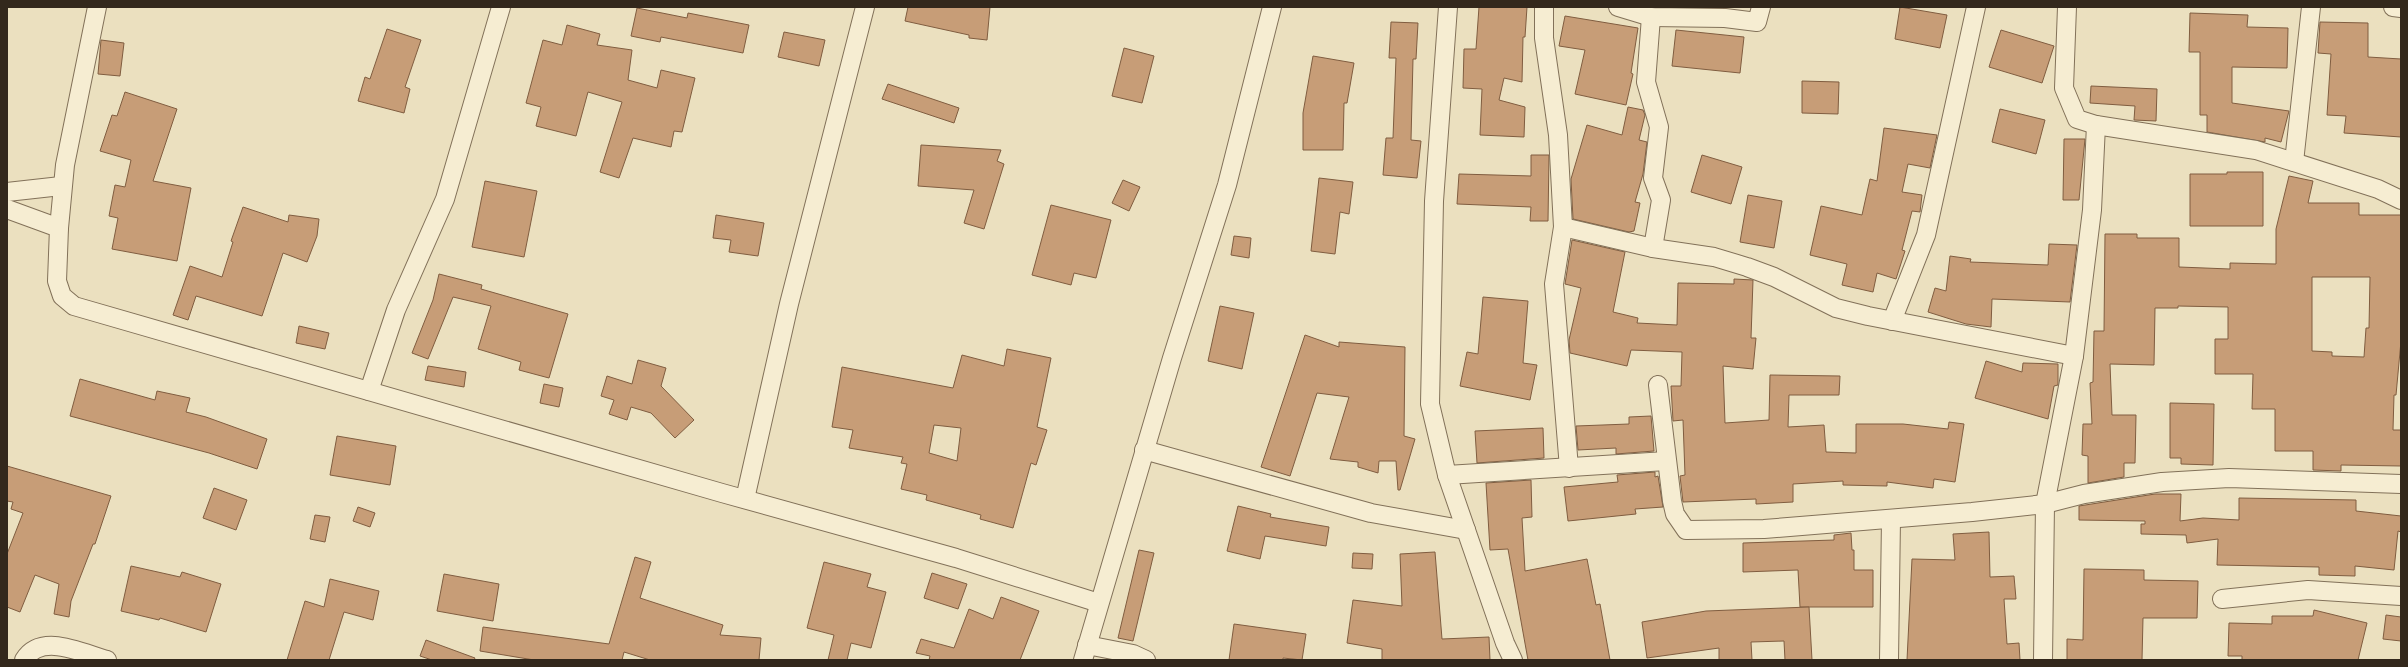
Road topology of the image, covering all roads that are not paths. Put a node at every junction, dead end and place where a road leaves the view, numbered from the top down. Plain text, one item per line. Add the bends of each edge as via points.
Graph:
1 (97, 7) edge
2 (501, 7) edge
3 (865, 7) edge
4 (1272, 7) edge
5 (1448, 7) edge
6 (1544, 7) edge
7 (1618, 7) edge
8 (1761, 7) edge
9 (1976, 7) edge
10 (2067, 7) edge
11 (2311, 7) edge
12 (2393, 7) edge
13 (2401, 8) edge
14 (1651, 17) junction
15 (2096, 125) junction
16 (2294, 162) junction
17 (61, 186) junction
18 (7, 192) edge
19 (2401, 200) edge
20 (7, 209) edge
21 (1563, 227) junction
22 (59, 228) junction
23 (1653, 248) junction
24 (1892, 321) junction
25 (2074, 356) junction
26 (1658, 386) dead end
27 (369, 391) junction
28 (1144, 450) junction
29 (1666, 461) junction
30 (1569, 468) junction
31 (1447, 475) junction
32 (2401, 484) edge
33 (745, 499) junction
34 (2045, 504) junction
35 (1891, 519) junction
36 (1466, 530) junction
37 (2401, 596) edge
38 (2222, 599) dead end
39 (1099, 603) junction
40 (1085, 653) edge
41 (24, 660) edge
42 (107, 660) edge
43 (1146, 660) edge
44 (1513, 660) edge
45 (1889, 660) edge
46 (2043, 660) edge

1 - 17 street
2 - 27 street via 445,199 396,310
3 - 33 street via 789,304
4 - 28 street via 1227,185
5 - 31 street via 1434,201 1430,404
6 - 21 street via 1544,38 1558,135
7 - 14 street
8 - 14 street via 1757,22 1725,18
9 - 24 street via 1926,235
10 - 15 street via 2064,88 2077,119
11 - 16 street
12 - 13 street
14 - 23 street via 1646,82 1660,127 1653,178 1661,200
15 - 16 street via 2256,150
15 - 25 street via 2092,210
16 - 19 street via 2378,189
17 - 18 street
17 - 22 street
20 - 22 street
21 - 23 street
21 - 30 street via 1554,284
22 - 27 street via 57,281 62,296 74,306
23 - 24 street via 1714,257 1747,267 1774,277 1836,308
24 - 25 street
25 - 34 street
26 - 29 street
27 - 33 street
28 - 36 street via 1371,513
28 - 39 street
29 - 30 street
29 - 35 street via 1675,514 1686,530 1764,529
30 - 31 street
31 - 36 street
32 - 34 street via 2222,478 2155,483 2084,494
33 - 39 street via 956,558
34 - 35 street
34 - 46 street
35 - 45 street
36 - 44 street
37 - 38 street via 2308,590
39 - 40 street
40 - 43 street via 1134,654
41 - 42 street via 29,652 40,647 58,646

